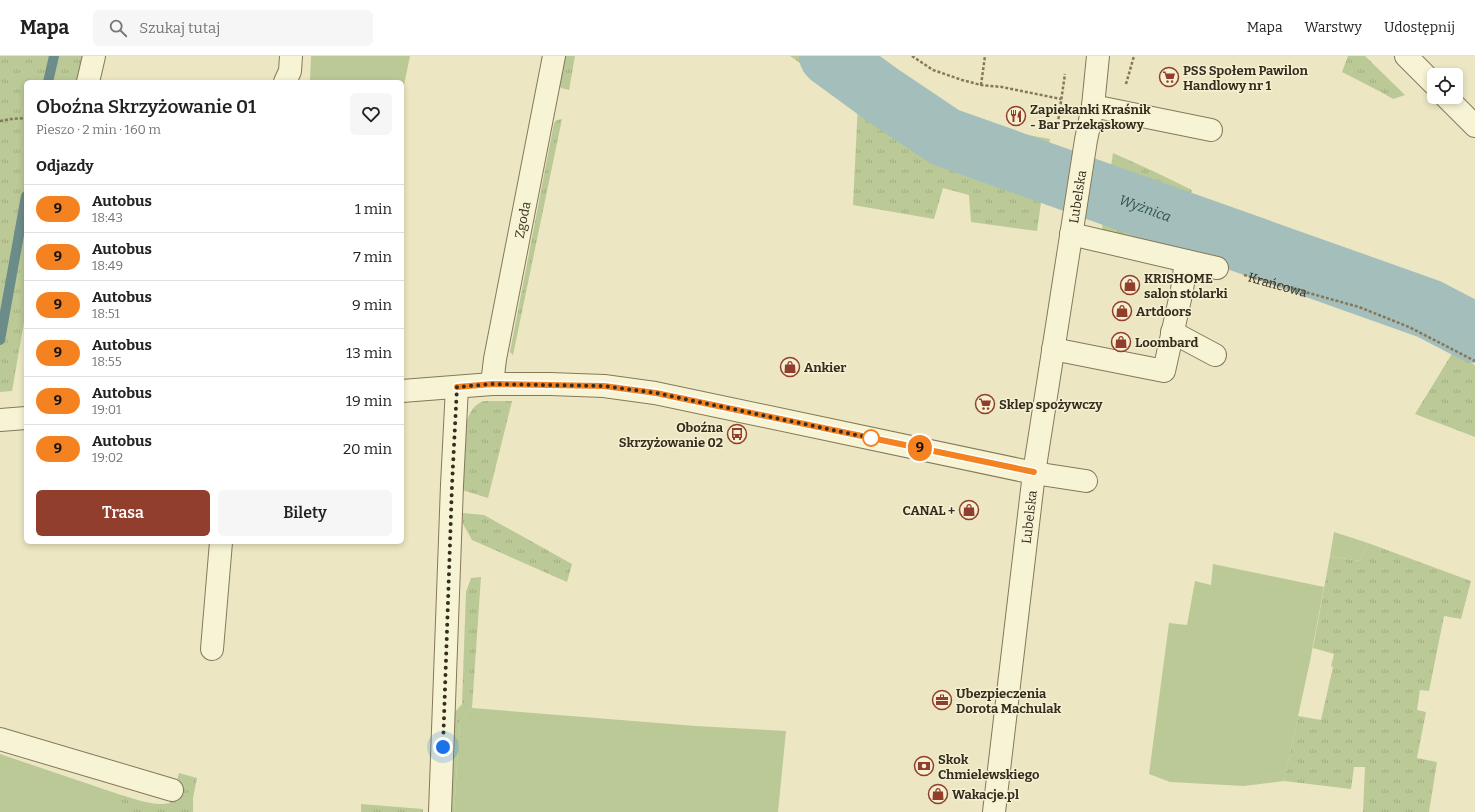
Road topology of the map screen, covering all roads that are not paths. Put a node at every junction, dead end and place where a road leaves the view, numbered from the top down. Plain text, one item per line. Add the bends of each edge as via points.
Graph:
1 (94, 56) edge
2 (291, 56) edge
3 (554, 56) edge
4 (1098, 56) edge
5 (1110, 56) edge
6 (1406, 56) edge
7 (1427, 77) edge
8 (88, 80) edge
9 (286, 80) edge
10 (1453, 104) edge
11 (1093, 106) junction
12 (1475, 126) edge
13 (1211, 130) dead end
14 (1071, 234) junction
15 (1186, 261) junction
16 (1217, 268) road end
17 (1172, 332) junction
18 (1053, 349) junction
19 (1215, 355) dead end
20 (492, 384) junction
21 (457, 387) junction
22 (404, 391) edge
23 (24, 418) edge
24 (0, 420) edge
25 (1034, 472) junction
26 (1086, 481) dead end
27 (221, 544) edge
28 (212, 649) dead end
29 (0, 739) edge
30 (172, 790) dead end
31 (440, 812) edge
32 (994, 812) edge

1 - 8 street
2 - 9 street via 290,71
3 - 20 street, Zgoda
4 - 11 street, Lubelska
5 - 11 street, Lubelska
6 - 7 street
10 - 12 street
11 - 13 street
11 - 14 street, Lubelska
14 - 15 street
14 - 18 street, Lubelska
15 - 16 street
15 - 17 street
17 - 18 street via 1164,371
17 - 19 street
18 - 25 street, Lubelska
20 - 21 street
20 - 25 street via 604,386 656,393
21 - 22 street
21 - 31 street
23 - 24 street
25 - 26 street
25 - 32 street, Lubelska
27 - 28 street
29 - 30 street

